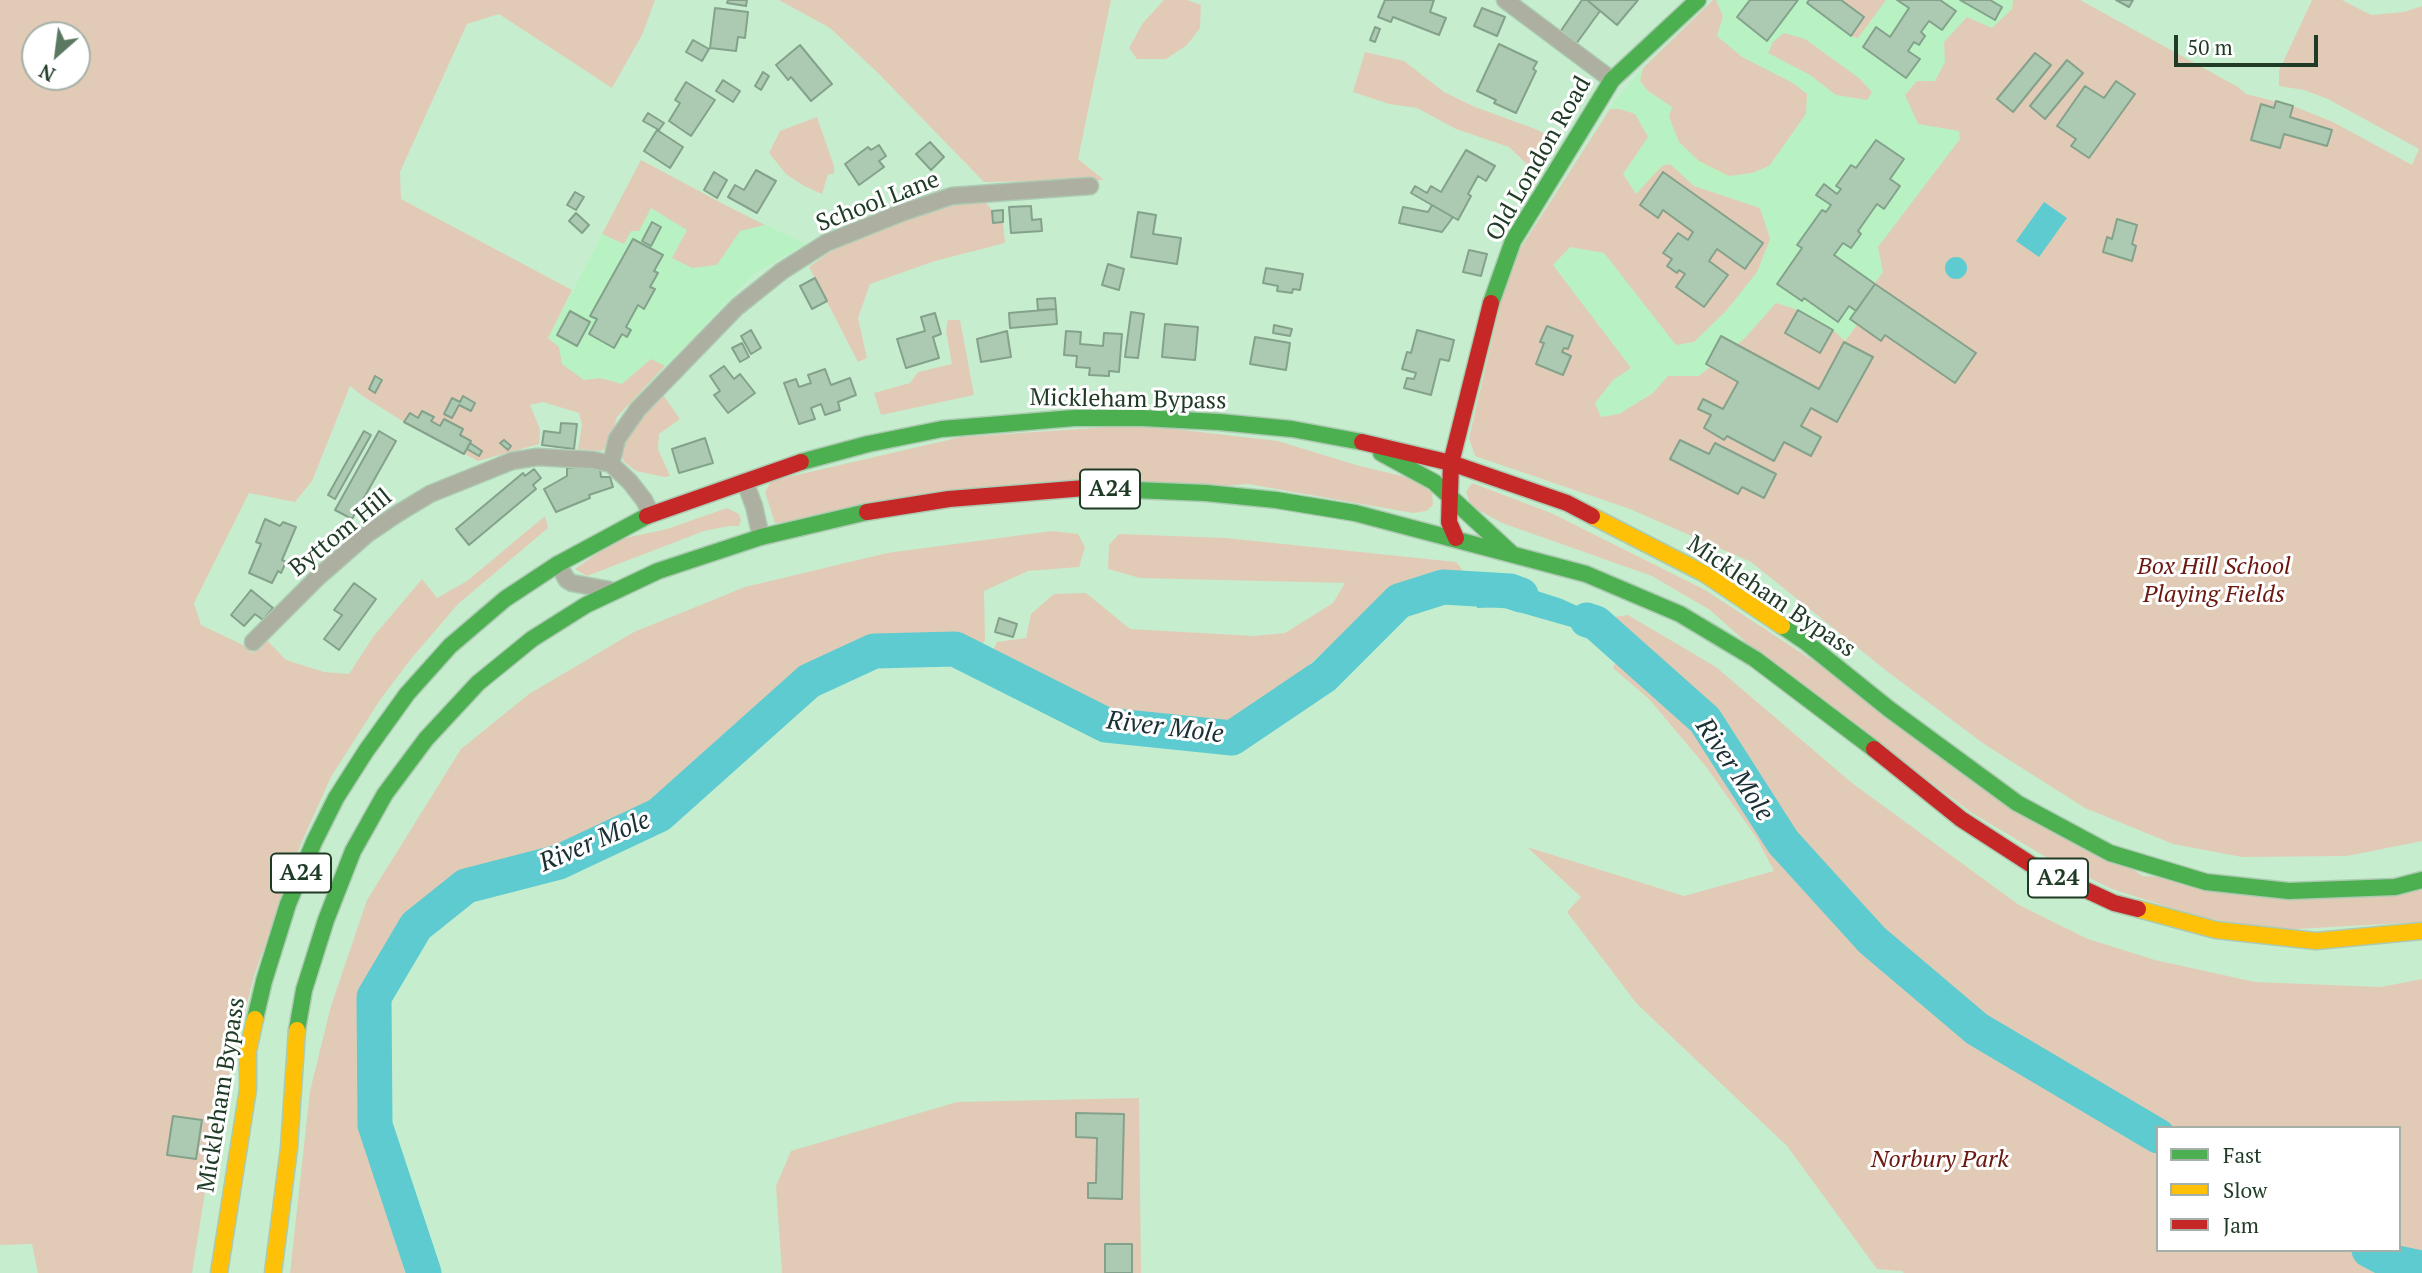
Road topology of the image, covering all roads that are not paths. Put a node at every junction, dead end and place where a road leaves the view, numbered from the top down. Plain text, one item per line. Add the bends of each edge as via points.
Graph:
1 (1505, 0) edge
2 (1698, 0) edge
3 (1612, 80) junction
4 (1090, 186) dead end
5 (1360, 442) junction
6 (1451, 463) junction
7 (611, 464) junction
8 (745, 482) junction
9 (1449, 494) junction
10 (651, 514) junction
11 (761, 537) junction
12 (1456, 538) junction
13 (1511, 553) junction
14 (558, 564) junction
15 (616, 591) junction
16 (253, 642) dead end
17 (2422, 880) edge
18 (2422, 931) edge
19 (219, 1273) edge
20 (273, 1273) edge

1 - 3 street
2 - 3 main road, Old London Road
3 - 6 main road, Old London Road via 1513,241 1495,289
4 - 7 street, School Lane via 952,196 826,243 737,307 638,409 617,439
5 - 6 main road, Mickleham Bypass / A24
5 - 8 main road, Mickleham Bypass / A24 via 1219,422 1039,420 942,429 868,444
5 - 9 main road
6 - 9 main road, Old London Road
6 - 17 main road, Mickleham Bypass / A24 via 1567,503 1705,574 1807,643 2017,803 2110,853 2206,882 2289,891 2395,887
7 - 10 street via 630,482
7 - 16 street, Byttom Hill via 537,457 512,461 430,494 366,536
8 - 10 main road, Mickleham Bypass / A24
8 - 11 street
9 - 12 main road, Old London Road via 1449,522
9 - 13 main road
10 - 14 main road, Mickleham Bypass / A24
11 - 12 main road, A24 via 865,512 937,501 1085,488 1276,500
11 - 15 main road, A24 via 658,571
12 - 13 main road, A24
13 - 18 main road, A24 via 1586,575 1680,614 1755,659 1961,819 2032,865 2115,903 2216,930 2316,941
14 - 15 street via 572,583
14 - 19 main road, Mickleham Bypass / A24 via 459,639 407,694 336,798 314,842 288,904 248,1051 248,1089
15 - 20 main road, A24 via 532,639 478,683 426,739 385,794 353,852 304,990

